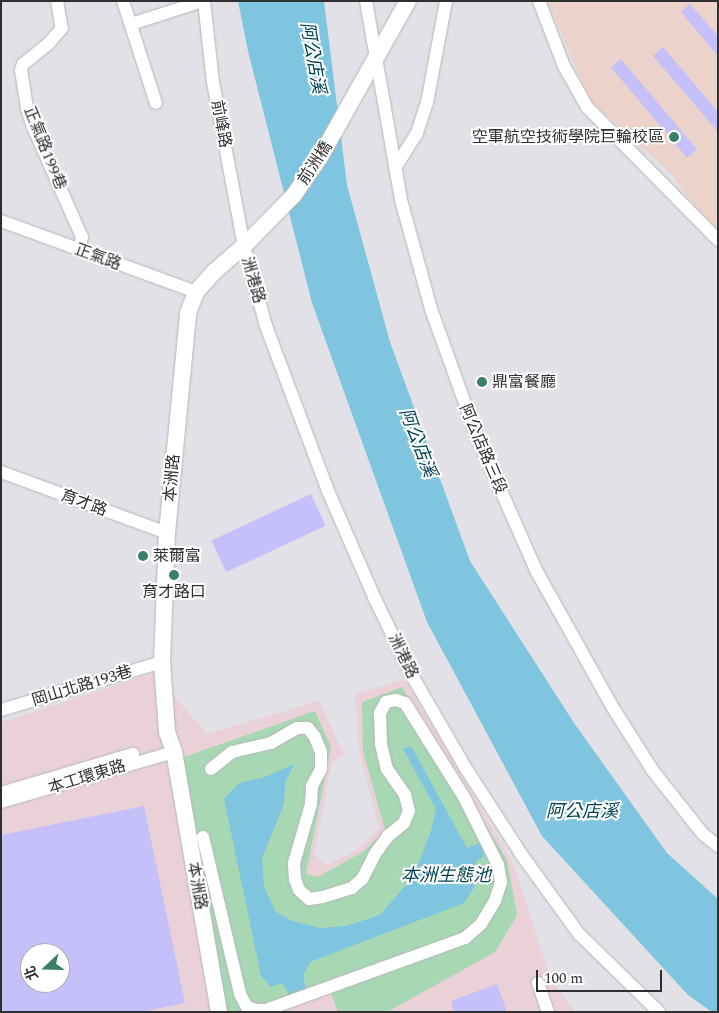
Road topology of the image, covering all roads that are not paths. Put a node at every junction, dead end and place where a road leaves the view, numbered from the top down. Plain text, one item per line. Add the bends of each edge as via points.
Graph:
1 (57, 1) edge
2 (123, 1) edge
3 (203, 1) edge
4 (366, 1) edge
5 (408, 1) edge
6 (446, 1) edge
7 (539, 1) edge
8 (131, 24) junction
9 (374, 60) junction
10 (156, 103) dead end
11 (395, 168) junction
12 (1, 221) edge
13 (718, 240) edge
14 (244, 246) junction
15 (79, 250) junction
16 (196, 292) junction
17 (1, 472) edge
18 (1, 481) edge
19 (167, 537) junction
20 (162, 662) junction
21 (1, 710) edge
22 (168, 745) junction
23 (211, 769) dead end
24 (1, 793) edge
25 (1, 802) edge
26 (203, 837) dead end
27 (718, 846) edge
28 (538, 983) dead end
29 (209, 1012) edge
30 (220, 1012) edge
31 (548, 1012) edge
32 (659, 1012) edge

1 - 15 street, 正氣路199巷 via 62,28 23,64 21,70 33,127 82,237
2 - 8 street
3 - 8 street
3 - 14 street, 前峰路 via 213,82
4 - 9 street, 阿公店路三段
5 - 9 main road
6 - 11 street via 427,103 417,133
7 - 13 street via 564,66 587,107
8 - 10 street
9 - 11 street, 阿公店路三段
9 - 14 main road, 前洲橋 via 320,157 294,195
11 - 27 street, 阿公店路三段 via 431,309 460,392 537,572 613,708 654,771 703,834
12 - 15 street, 正氣路
14 - 16 main road, 本洲路 via 214,270
14 - 32 street, 洲港路 via 266,326 328,491 414,679 521,854 580,934
15 - 16 street, 正氣路
16 - 19 main road, 本洲路 via 188,313
17 - 19 street, 育才路
18 - 19 street, 育才路
19 - 20 main road, 本洲路
20 - 21 street, 岡山北路193巷
20 - 22 main road, 本洲路
22 - 24 street, 本工環東路
22 - 25 street, 本工環東路
22 - 29 main road, 本洲路
22 - 30 main road, 本洲路
23 - 26 street via 232,752 271,743 297,728 308,728 321,752 321,769 312,786 311,804 294,863 294,879 299,890 309,898 352,888 363,878 388,836 404,823 409,810 406,795 387,769 381,744 380,713 386,702 396,700 405,703 464,797 498,865 501,882 495,901 481,924 465,938 266,1010 258,1010 246,1007 240,994
28 - 31 street

